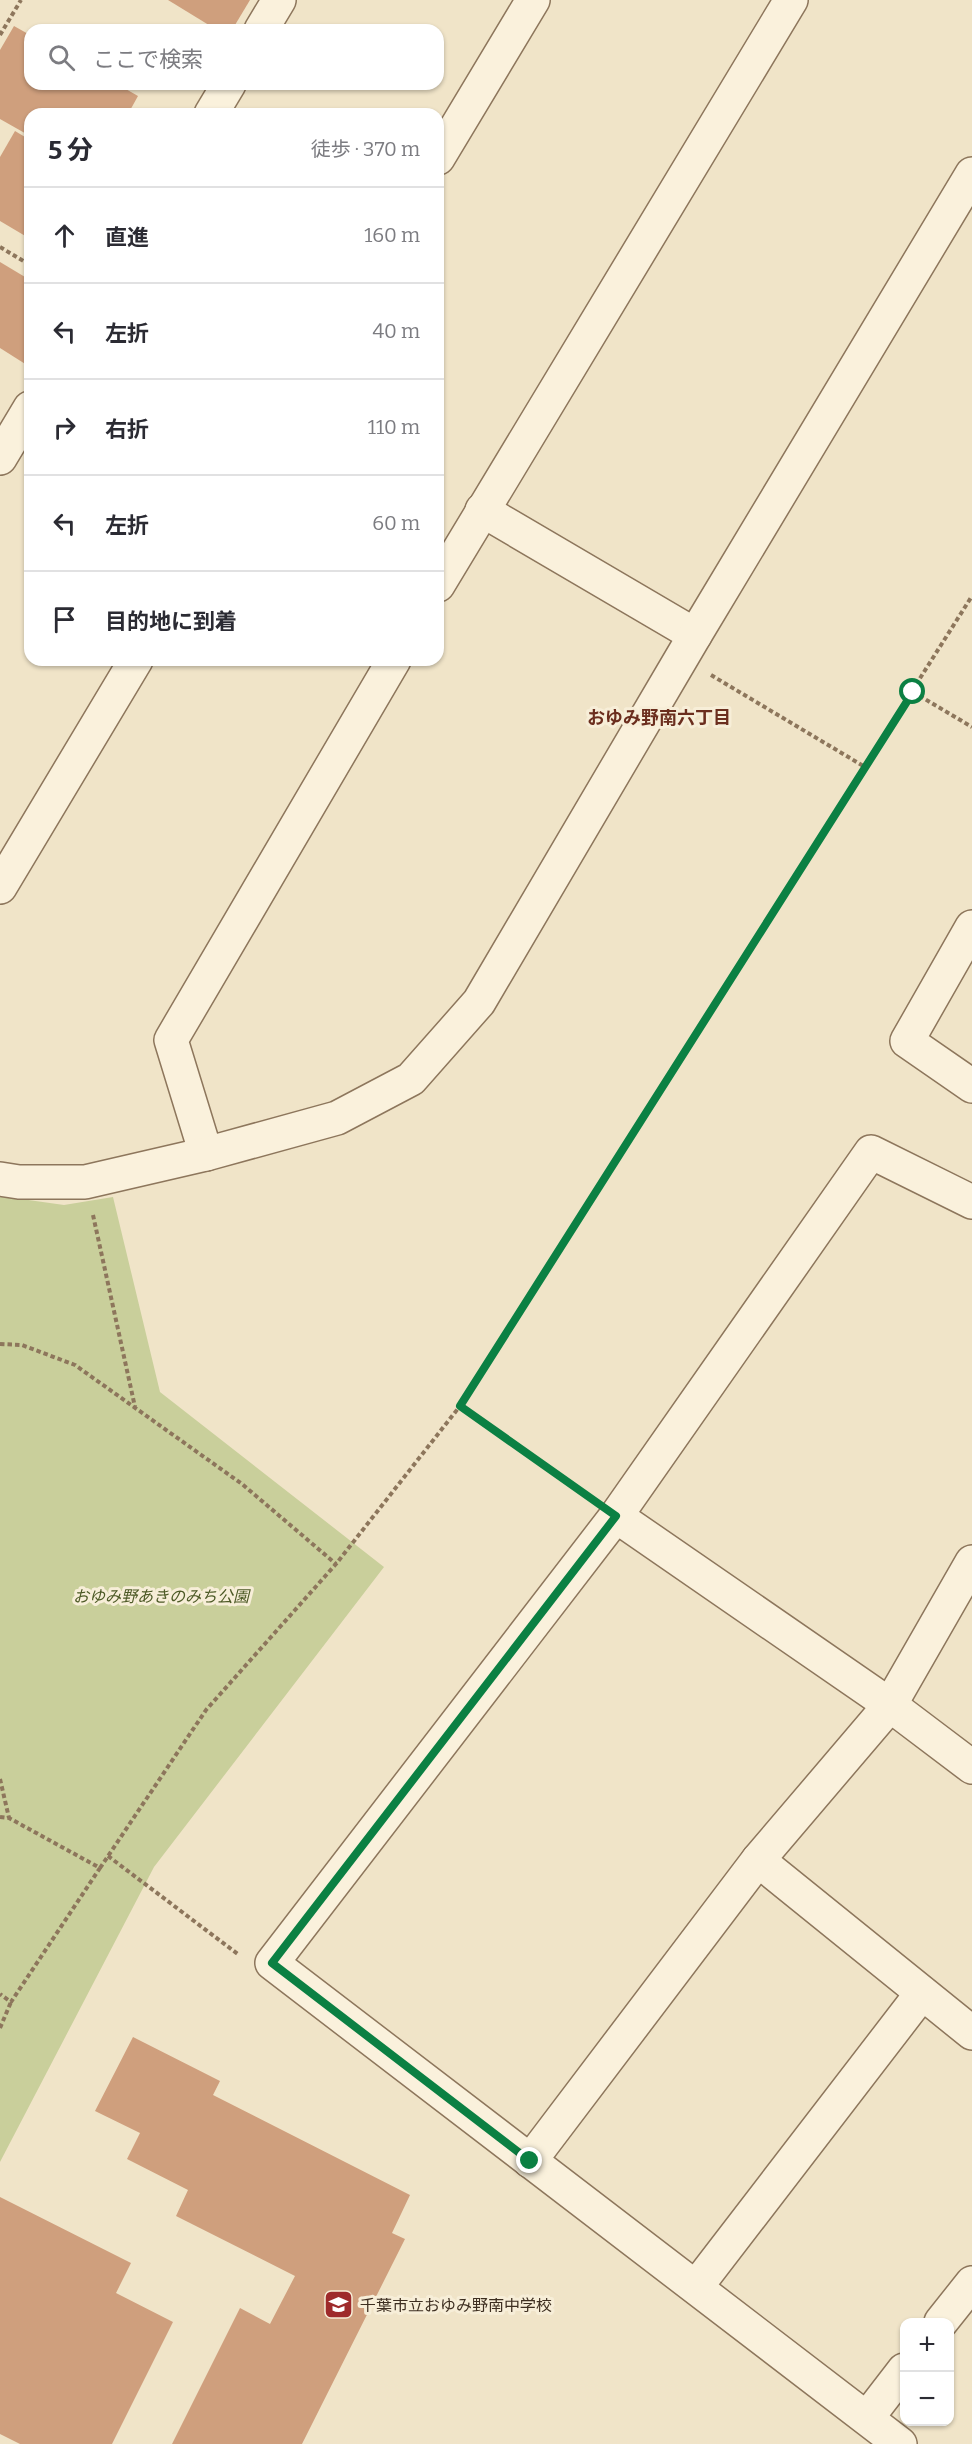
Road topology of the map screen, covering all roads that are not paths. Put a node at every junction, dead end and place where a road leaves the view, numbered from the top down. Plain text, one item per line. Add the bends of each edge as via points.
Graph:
1 (279, 0) edge
2 (533, 0) edge
3 (791, 0) edge
4 (265, 24) edge
5 (225, 90) edge
6 (215, 108) edge
7 (444, 148) edge
8 (972, 174) edge
9 (24, 418) edge
10 (0, 458) edge
11 (482, 510) junction
12 (448, 547) edge
13 (444, 562) edge
14 (695, 634) junction
15 (132, 666) edge
16 (390, 666) edge
17 (0, 887) edge
18 (972, 927) edge
19 (972, 1086) edge
20 (206, 1155) junction
21 (0, 1179) edge
22 (972, 1202) edge
23 (616, 1516) junction
24 (972, 1562) edge
25 (890, 1705) junction
26 (972, 1767) edge
27 (758, 1860) junction
28 (922, 1993) junction
29 (972, 2033) edge
30 (530, 2161) junction
31 (972, 2283) edge
32 (696, 2287) junction
33 (944, 2318) edge
34 (902, 2372) edge
35 (867, 2418) junction
36 (900, 2444) edge

1 - 4 street
2 - 7 street
3 - 11 street
5 - 6 street
8 - 14 street
9 - 10 street
11 - 12 street
11 - 14 street
12 - 13 street
14 - 20 street via 479,1002 411,1079 338,1118
15 - 17 street
16 - 20 street via 171,1040
18 - 19 street via 907,1041
20 - 21 street via 85,1182
22 - 23 street via 871,1152
23 - 25 street
23 - 30 street via 272,1963
24 - 25 street
25 - 26 street
25 - 27 street
27 - 28 street
27 - 30 street
28 - 29 street
28 - 32 street
30 - 32 street
31 - 33 street
32 - 35 street
34 - 35 street
35 - 36 street

